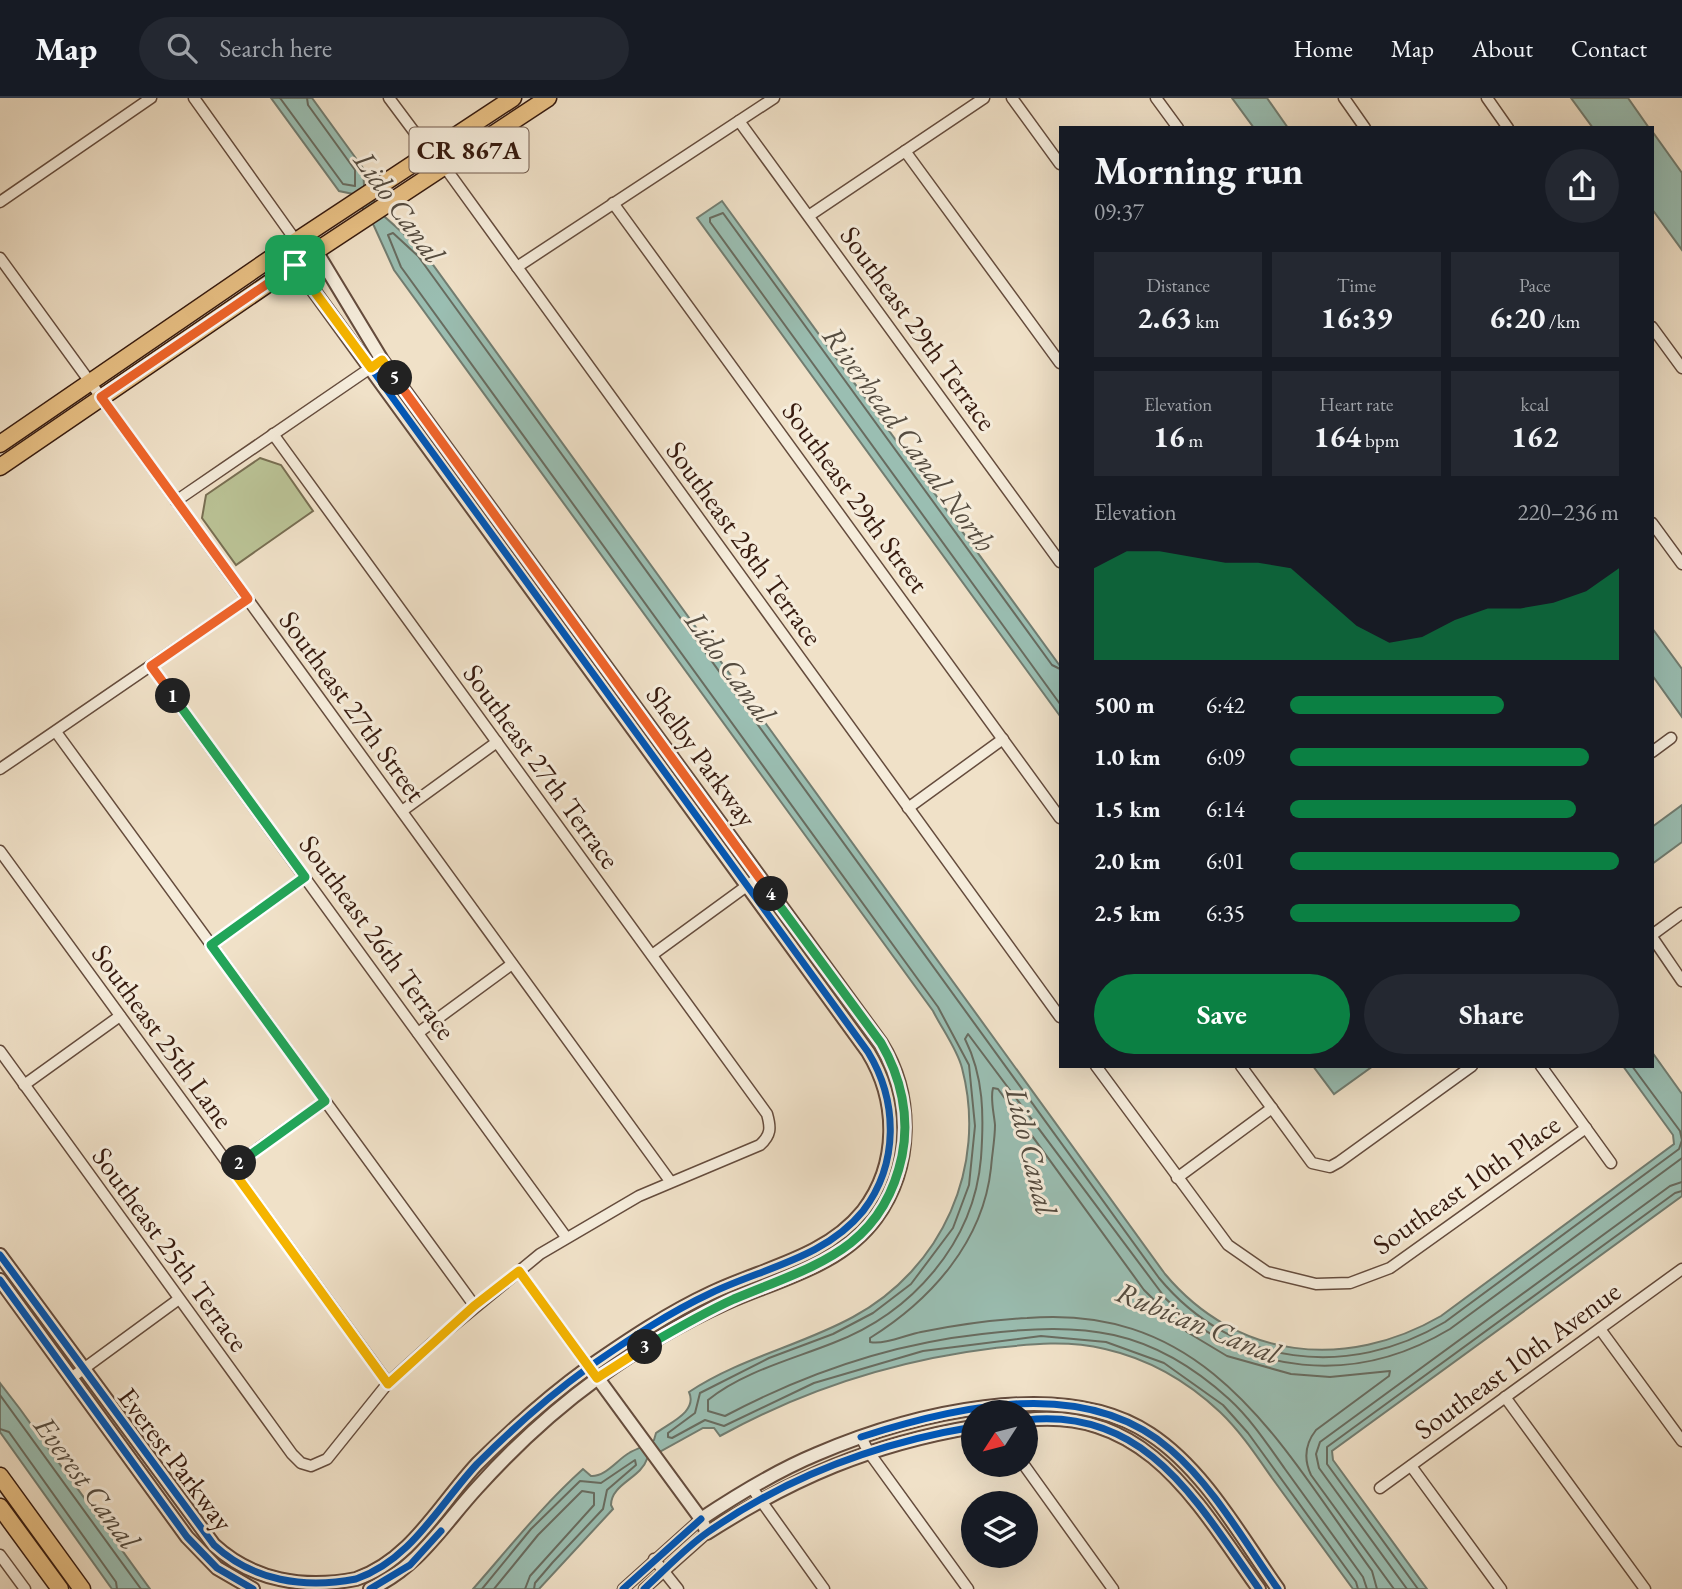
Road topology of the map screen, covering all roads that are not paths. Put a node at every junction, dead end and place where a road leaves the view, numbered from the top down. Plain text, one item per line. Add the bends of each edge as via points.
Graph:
1 (151, 98) edge
2 (194, 98) edge
3 (389, 98) edge
4 (513, 98) edge
5 (548, 98) edge
6 (774, 98) edge
7 (984, 98) edge
8 (1012, 98) edge
9 (1156, 98) edge
10 (1343, 98) edge
11 (1487, 98) edge
12 (739, 121) junction
13 (1177, 126) edge
14 (1364, 126) edge
15 (1507, 126) edge
16 (905, 151) junction
17 (430, 153) junction
18 (1059, 163) edge
19 (443, 166) junction
20 (0, 202) edge
21 (613, 203) junction
22 (348, 207) junction
23 (810, 215) junction
24 (296, 241) junction
25 (316, 251) junction
26 (0, 258) edge
27 (295, 265) junction
28 (517, 268) junction
29 (241, 302) junction
30 (1654, 330) edge
31 (1059, 362) edge
32 (376, 364) junction
33 (1682, 368) edge
34 (91, 383) junction
35 (101, 397) junction
36 (273, 434) junction
37 (0, 444) edge
38 (0, 467) edge
39 (176, 501) junction
40 (1654, 526) edge
41 (1059, 561) edge
42 (1682, 564) edge
43 (248, 599) junction
44 (151, 666) junction
45 (56, 732) junction
46 (1671, 738) dead end
47 (1003, 739) junction
48 (496, 742) junction
49 (1654, 751) edge
50 (0, 769) edge
51 (908, 808) junction
52 (401, 811) junction
53 (1059, 817) edge
54 (0, 851) edge
55 (305, 877) junction
56 (759, 877) junction
57 (747, 886) junction
58 (1682, 913) edge
59 (1654, 934) edge
60 (1654, 939) edge
61 (211, 945) junction
62 (652, 955) junction
63 (512, 964) junction
64 (1682, 981) edge
65 (120, 1016) junction
66 (1059, 1016) edge
67 (418, 1034) junction
68 (881, 1043) junction
69 (0, 1051) edge
70 (868, 1052) junction
71 (1097, 1068) edge
72 (1242, 1068) edge
73 (1469, 1068) edge
74 (1542, 1068) edge
75 (24, 1084) junction
76 (325, 1101) junction
77 (1272, 1108) junction
78 (1586, 1128) junction
79 (1611, 1163) dead end
80 (231, 1168) junction
81 (1177, 1178) junction
82 (670, 1181) junction
83 (566, 1237) junction
84 (0, 1255) edge
85 (1682, 1269) edge
86 (519, 1271) junction
87 (0, 1280) edge
88 (179, 1299) junction
89 (474, 1306) junction
90 (1600, 1329) junction
91 (83, 1369) junction
92 (593, 1373) junction
93 (71, 1378) junction
94 (388, 1384) junction
95 (1505, 1397) junction
96 (1038, 1405) edge
97 (961, 1415) edge
98 (1038, 1420) edge
99 (961, 1430) edge
100 (861, 1437) junction
101 (1682, 1441) edge
102 (868, 1451) junction
103 (1411, 1466) junction
104 (0, 1476) edge
105 (1033, 1477) edge
106 (752, 1488) junction
107 (1380, 1488) dead end
108 (759, 1501) junction
109 (0, 1507) edge
110 (701, 1519) junction
111 (428, 1523) junction
112 (439, 1533) junction
113 (707, 1533) junction
114 (0, 1555) edge
115 (654, 1559) junction
116 (664, 1570) junction
117 (25, 1589) edge
118 (60, 1589) edge
119 (82, 1589) edge
120 (253, 1589) edge
121 (370, 1589) edge
122 (623, 1589) edge
123 (644, 1589) edge
124 (678, 1589) edge
125 (824, 1589) edge
126 (968, 1589) edge
127 (1113, 1589) edge
128 (1259, 1589) edge
129 (1278, 1589) edge
130 (1501, 1589) edge
131 (1645, 1589) edge

1 - 20 street
2 - 24 street
3 - 17 street, Southeast 28th Terrace
4 - 17 main road, CR 867A
5 - 19 main road, CR 867A
6 - 12 street
7 - 16 street
8 - 18 street
9 - 13 street
10 - 14 street
11 - 15 street
12 - 21 street
12 - 23 street, Southeast 29th Terrace
16 - 23 street
16 - 31 street
17 - 19 street, Southeast 28th Terrace
17 - 22 main road, CR 867A
19 - 25 main road, CR 867A
19 - 28 street, Southeast 28th Terrace
21 - 28 street
21 - 47 street, Southeast 29th Street
22 - 24 main road, CR 867A
22 - 27 main road via 337,225 311,243
23 - 41 street, Southeast 29th Terrace
24 - 29 main road via 284,264 252,286
24 - 34 main road, CR 867A
25 - 27 main road, CR 867A
25 - 32 street, Shelby Parkway
26 - 34 street, Southeast 27th Street
27 - 29 main road, CR 867A
27 - 32 street, Shelby Parkway
28 - 51 street, Southeast 28th Terrace
29 - 35 main road, CR 867A
30 - 33 street
32 - 36 street
32 - 56 street, Shelby Parkway
32 - 57 street, Shelby Parkway
34 - 35 street, Southeast 27th Street
34 - 37 main road, CR 867A
35 - 38 main road, CR 867A
35 - 39 street, Southeast 27th Street
36 - 39 street
36 - 48 street, Southeast 27th Terrace
39 - 43 street, Southeast 27th Street
40 - 42 street
43 - 44 street
43 - 52 street, Southeast 27th Street
44 - 45 street
44 - 55 street, Southeast 26th Terrace
45 - 50 street
45 - 61 street
46 - 49 street
47 - 51 street
47 - 53 street, Southeast 29th Street
48 - 52 street
48 - 62 street, Southeast 27th Terrace
51 - 66 street, Southeast 28th Terrace
52 - 63 street, Southeast 27th Street
54 - 65 street, Southeast 25th Lane
55 - 61 street
55 - 67 street, Southeast 26th Terrace
56 - 57 street
56 - 68 street, Shelby Parkway
57 - 62 street
57 - 70 street, Shelby Parkway
58 - 59 street
60 - 64 street
61 - 76 street
62 - 82 street, Southeast 27th Terrace via 771,1127 760,1145
63 - 67 street
63 - 82 street, Southeast 27th Street
65 - 75 street
65 - 80 street, Southeast 25th Lane
67 - 83 street, Southeast 26th Terrace
68 - 70 street
68 - 92 street, Shelby Parkway via 900,1085 905,1138 892,1191 867,1229 833,1258 685,1323
69 - 75 street, Southeast 25th Terrace
70 - 92 street, Shelby Parkway via 887,1096 890,1143 879,1184 854,1221 814,1251 732,1283 668,1315
71 - 81 street
72 - 77 street
73 - 77 street via 1339,1163 1321,1167 1312,1163
74 - 78 street
75 - 88 street, Southeast 25th Terrace
76 - 80 street
76 - 89 street
77 - 81 street
78 - 79 street
78 - 81 street, Southeast 10th Place via 1399,1263 1372,1277 1327,1285 1267,1272 1228,1245
80 - 94 street, Southeast 25th Lane
82 - 83 street
83 - 86 street
84 - 91 street, Everest Parkway
85 - 90 street, Southeast 10th Avenue
86 - 89 street
86 - 92 street
87 - 93 street, Everest Parkway
88 - 91 street
88 - 94 street, Southeast 25th Terrace via 301,1463 311,1466 327,1459
89 - 94 street
90 - 95 street, Southeast 10th Avenue
90 - 101 street
91 - 93 street
91 - 111 street, Everest Parkway via 205,1536 223,1554 256,1574 297,1585 354,1579 395,1558
92 - 110 street
92 - 111 street, Everest Parkway via 517,1426
92 - 112 street via 524,1439
93 - 120 street, Everest Parkway via 198,1551
95 - 103 street, Southeast 10th Avenue
95 - 131 street
96 - 129 street via 1080,1406 1114,1415 1152,1435 1196,1477
97 - 100 street
98 - 128 street via 1090,1424 1147,1451 1187,1490
99 - 102 street
100 - 102 street
100 - 106 street
102 - 108 street
102 - 126 street
103 - 107 street, Southeast 10th Avenue
103 - 130 street
104 - 119 main road
105 - 127 street
106 - 108 street
106 - 110 street
108 - 113 street
108 - 125 street
109 - 118 main road
110 - 113 street
110 - 115 street
111 - 112 street
112 - 121 street via 410,1565
113 - 116 street
114 - 117 street
115 - 116 street
115 - 122 street
116 - 123 street
116 - 124 street

